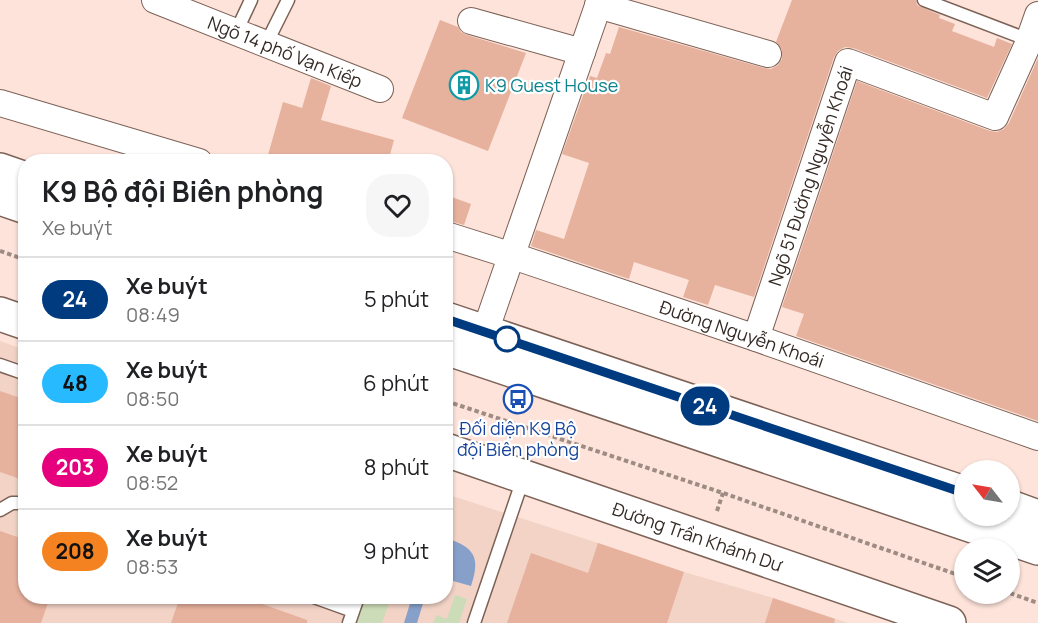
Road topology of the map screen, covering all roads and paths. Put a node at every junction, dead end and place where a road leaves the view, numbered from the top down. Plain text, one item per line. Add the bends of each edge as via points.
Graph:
1 (156, 0) edge
2 (251, 0) edge
3 (288, 0) edge
4 (924, 0) edge
5 (599, 3) edge
6 (1038, 15) edge
7 (471, 21) dead end
8 (236, 32) junction
9 (266, 44) junction
10 (1031, 46) edge
11 (582, 52) junction
12 (768, 54) dead end
13 (380, 89) dead end
14 (0, 103) edge
15 (172, 154) edge
16 (0, 170) edge
17 (18, 176) edge
18 (0, 198) edge
19 (18, 204) edge
20 (453, 237) edge
21 (0, 251) edge
22 (513, 256) junction
23 (18, 257) edge
24 (0, 314) edge
25 (18, 320) edge
26 (453, 321) edge
27 (485, 332) junction
28 (756, 338) junction
29 (453, 350) edge
30 (0, 365) edge
31 (18, 371) edge
32 (453, 403) edge
33 (1038, 437) edge
34 (453, 452) edge
35 (524, 477) junction
36 (954, 490) edge
37 (18, 503) edge
38 (0, 510) edge
39 (1020, 511) edge
40 (1038, 517) edge
41 (1038, 548) edge
42 (954, 574) edge
43 (1020, 597) edge
44 (1038, 603) edge
45 (327, 604) edge
46 (351, 617) edge
47 (474, 623) edge
48 (949, 623) edge

1 - 8 street, Ngõ 14 phố Vạn Kiếp
2 - 8 lane
3 - 9 lane
4 - 10 lane
5 - 11 street
5 - 12 street
6 - 10 street, Ngõ 51 Đường Nguyễn Khoái
7 - 11 street
8 - 9 street, Ngõ 14 phố Vạn Kiếp
9 - 13 street, Ngõ 14 phố Vạn Kiếp
10 - 28 street, Ngõ 51 Đường Nguyễn Khoái via 995,117 848,62
11 - 22 street
14 - 15 street
16 - 17 main road
18 - 19 main road
20 - 22 street, Đường Nguyễn Khoái
21 - 23 path
22 - 27 street
22 - 28 street, Đường Nguyễn Khoái
24 - 25 main road
26 - 27 main road
27 - 36 main road
28 - 33 street, Đường Nguyễn Khoái
29 - 41 main road
30 - 31 lane
32 - 42 path
34 - 35 main road, Đường Trần Khánh Dư
35 - 47 lane
35 - 48 main road, Đường Trần Khánh Dư
37 - 38 lane
39 - 40 main road
43 - 44 path
45 - 46 lane

